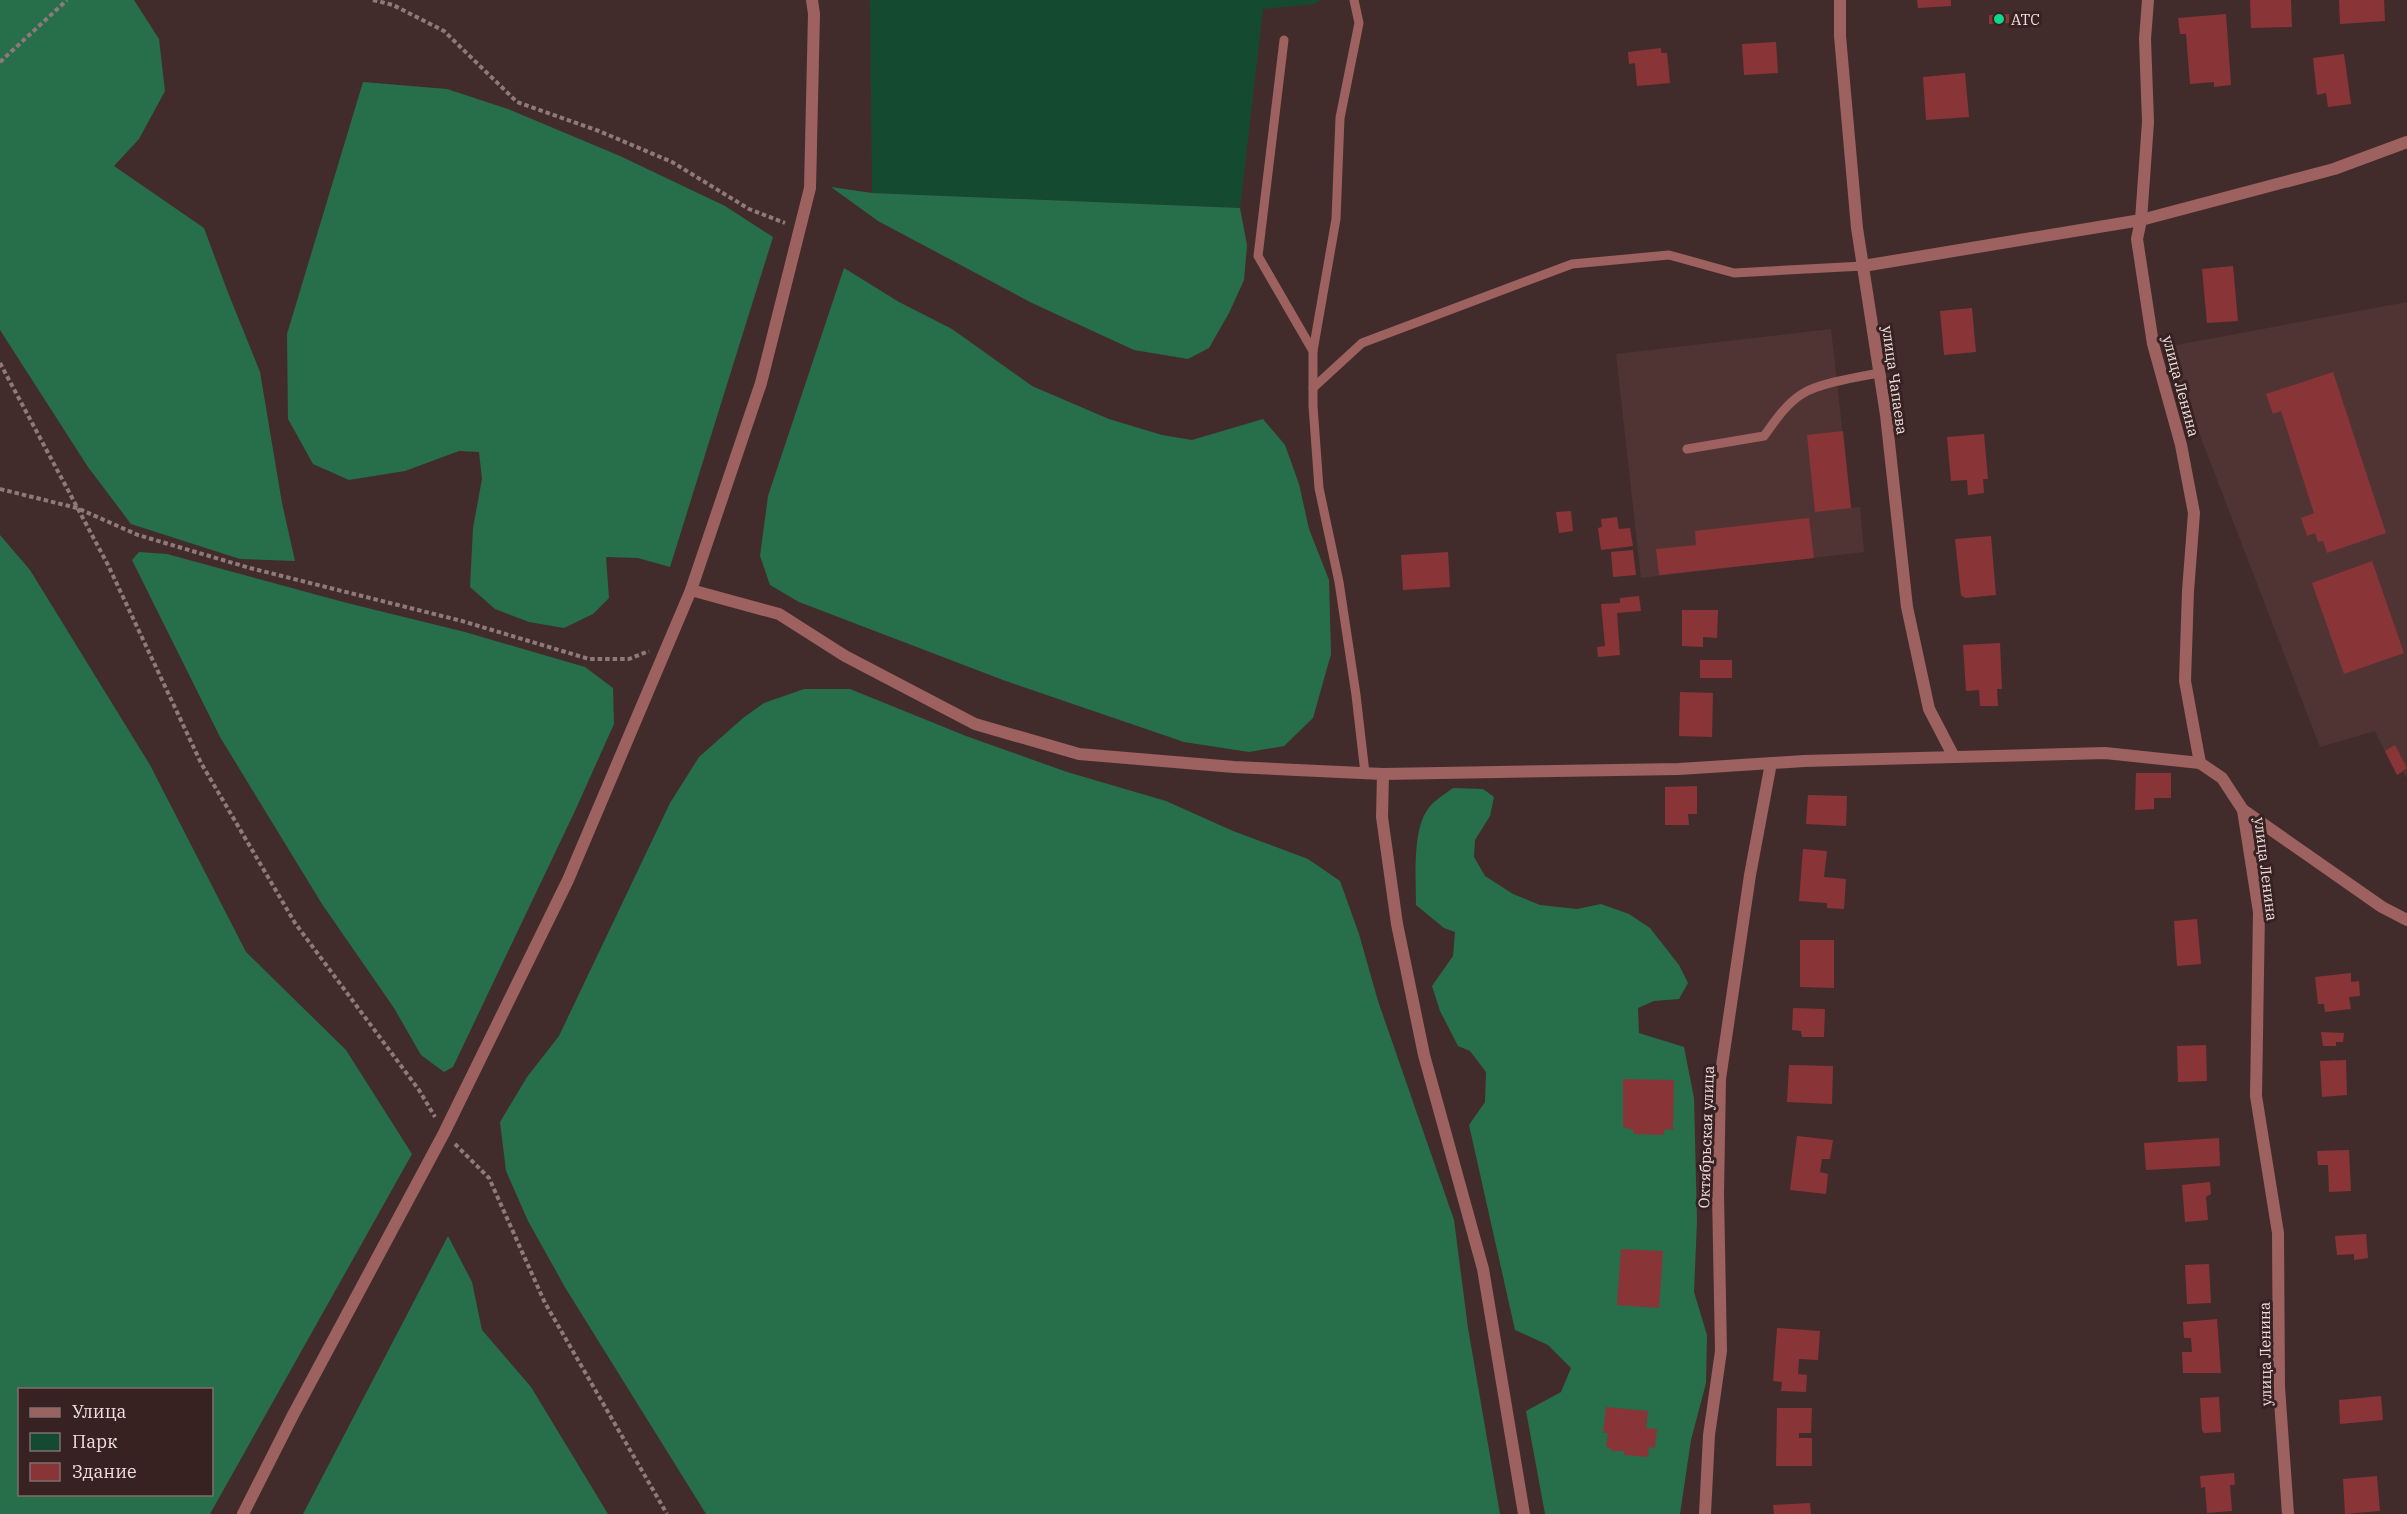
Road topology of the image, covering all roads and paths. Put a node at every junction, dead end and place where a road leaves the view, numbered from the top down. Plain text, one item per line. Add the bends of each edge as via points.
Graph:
1 (67, 0) edge
2 (373, 0) edge
3 (812, 0) edge
4 (1354, 0) edge
5 (1840, 0) edge
6 (2148, 0) edge
7 (1284, 40) dead end
8 (0, 62) edge
9 (2407, 142) edge
10 (2141, 220) junction
11 (800, 228) junction
12 (1863, 266) junction
13 (1313, 351) junction
14 (0, 363) edge
15 (1879, 373) junction
16 (1313, 388) junction
17 (1687, 449) dead end
18 (0, 489) edge
19 (77, 508) junction
20 (691, 590) junction
21 (669, 642) junction
22 (1954, 757) junction
23 (1772, 763) junction
24 (2200, 763) junction
25 (1365, 773) junction
26 (1383, 774) junction
27 (2243, 810) junction
28 (2407, 920) edge
29 (444, 1133) junction
30 (243, 1514) edge
31 (667, 1514) edge
32 (1524, 1514) edge
33 (1705, 1514) edge
34 (2288, 1514) edge

1 - 8 path
2 - 11 path via 393,5 444,31 517,102 672,162 749,209
3 - 11 street via 810,188
4 - 13 lane via 1359,23 1340,118 1336,219
5 - 12 street, улица Чапаева via 1840,47
6 - 10 street, улица Ленина via 2148,122
7 - 13 lane via 1258,256
9 - 10 street via 2334,169
10 - 12 street
10 - 24 street, улица Ленина via 2137,239 2153,344 2181,445 2194,513 2185,681
11 - 20 street via 761,383
12 - 15 street, улица Чапаева
12 - 16 lane via 1734,273 1669,255 1572,264 1362,343
13 - 16 lane
14 - 19 path
15 - 17 lane via 1803,393 1781,412 1764,436
15 - 22 street, улица Чапаева via 1907,607 1929,710
16 - 25 lane via 1319,488 1339,582
18 - 19 path
19 - 21 path via 138,535 589,659 629,659
19 - 29 path via 201,763 295,923 419,1090
20 - 21 street
20 - 25 street via 779,614 845,656 975,723 1079,754
21 - 29 street via 568,880
22 - 23 street
22 - 24 street via 2106,753
23 - 26 street via 1679,769
23 - 33 street, Октябрьская улица via 1750,874 1720,1079 1722,1351 1709,1435
24 - 27 street, улица Ленина via 2222,778
25 - 26 street
26 - 32 street via 1382,817 1397,924 1425,1055 1484,1269
27 - 28 street via 2382,907
27 - 34 street, улица Ленина via 2259,912 2256,1096 2278,1233 2279,1387
29 - 30 street
29 - 31 path via 489,1178 545,1303

